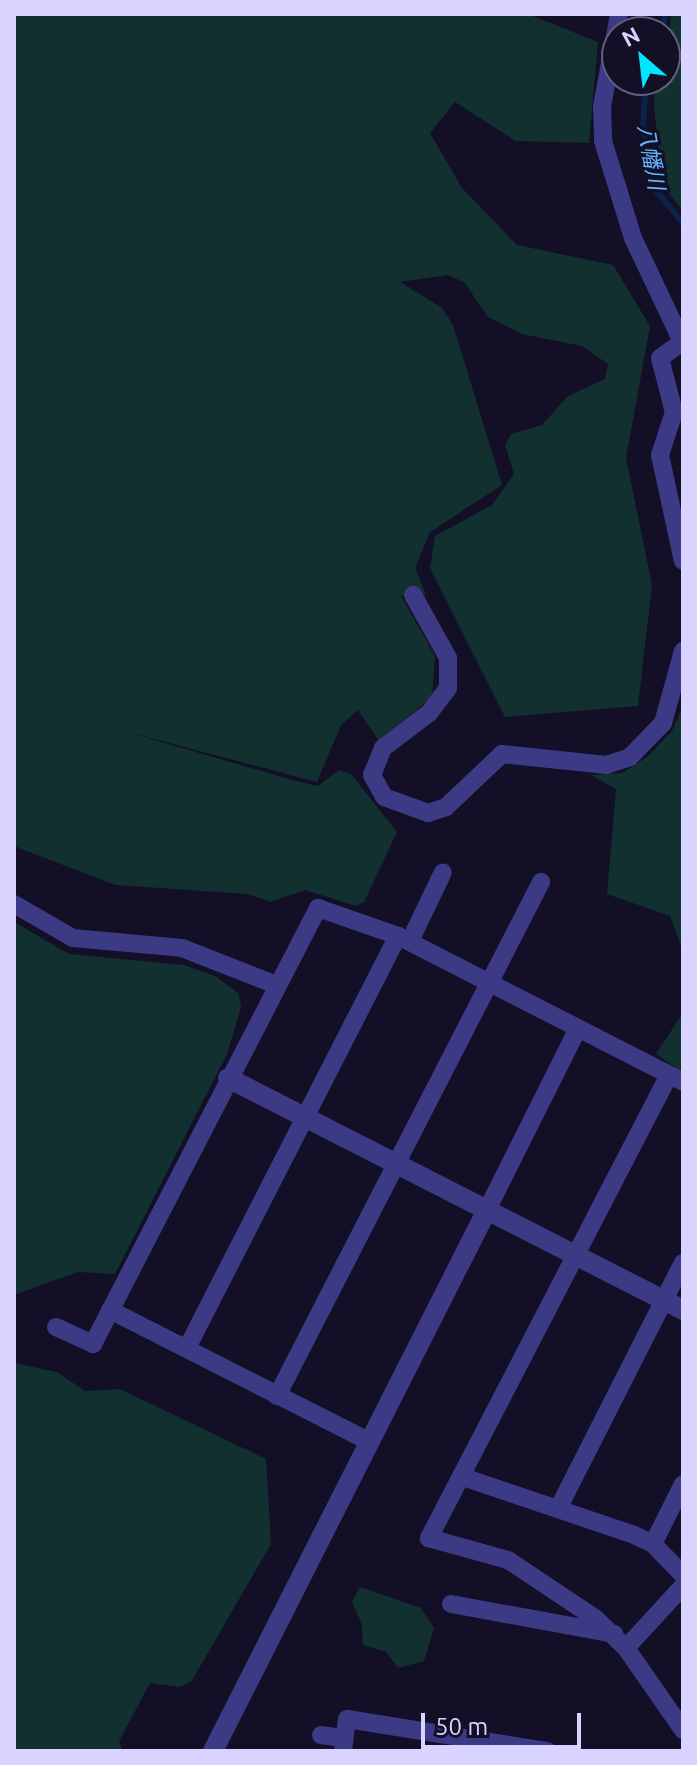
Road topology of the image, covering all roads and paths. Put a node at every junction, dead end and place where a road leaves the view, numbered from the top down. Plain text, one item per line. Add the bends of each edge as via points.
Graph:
1 (619, 14) edge
2 (683, 343) edge
3 (683, 561) edge
4 (413, 595) dead end
5 (683, 651) edge
6 (443, 872) dead end
7 (541, 882) dead end
8 (14, 904) edge
9 (404, 939) junction
10 (490, 982) junction
11 (274, 984) junction
12 (578, 1028) junction
13 (228, 1078) junction
14 (676, 1078) edge
15 (305, 1118) junction
16 (395, 1163) junction
17 (487, 1210) junction
18 (576, 1255) junction
19 (683, 1263) edge
20 (664, 1300) junction
21 (110, 1310) junction
22 (683, 1310) edge
23 (56, 1327) dead end
24 (187, 1348) junction
25 (277, 1396) junction
26 (370, 1442) junction
27 (463, 1477) junction
28 (683, 1484) edge
29 (558, 1509) junction
30 (653, 1544) junction
31 (683, 1575) edge
32 (683, 1586) edge
33 (451, 1604) dead end
34 (620, 1641) junction
35 (683, 1730) edge
36 (321, 1735) dead end
37 (343, 1745) edge
38 (213, 1751) edge
39 (547, 1751) edge

1 - 2 street via 602,107 603,141 633,238
2 - 3 street via 660,358 674,412 660,455
4 - 5 street via 448,658 448,688 429,713 383,748 372,775 384,797 428,813 446,807 502,754 606,765 630,757 663,723
6 - 9 street
7 - 10 street
8 - 11 street via 73,938 197,952
9 - 10 street
9 - 11 street via 318,908
9 - 15 street
10 - 12 street
10 - 16 street
11 - 13 street
12 - 14 street
12 - 17 street
13 - 15 street
13 - 21 street
14 - 18 street
15 - 16 street
15 - 24 street
16 - 17 street
16 - 25 street
17 - 18 street
17 - 26 street
18 - 20 street
18 - 27 street
19 - 20 street
20 - 22 street
20 - 29 street
21 - 23 street via 93,1344
21 - 24 street
24 - 25 street
25 - 26 street
26 - 38 street
27 - 29 street
27 - 34 street via 429,1538 508,1560
28 - 30 street
29 - 30 street
30 - 31 street
32 - 34 street
33 - 34 street
34 - 35 street
36 - 37 street
37 - 39 street via 347,1719

